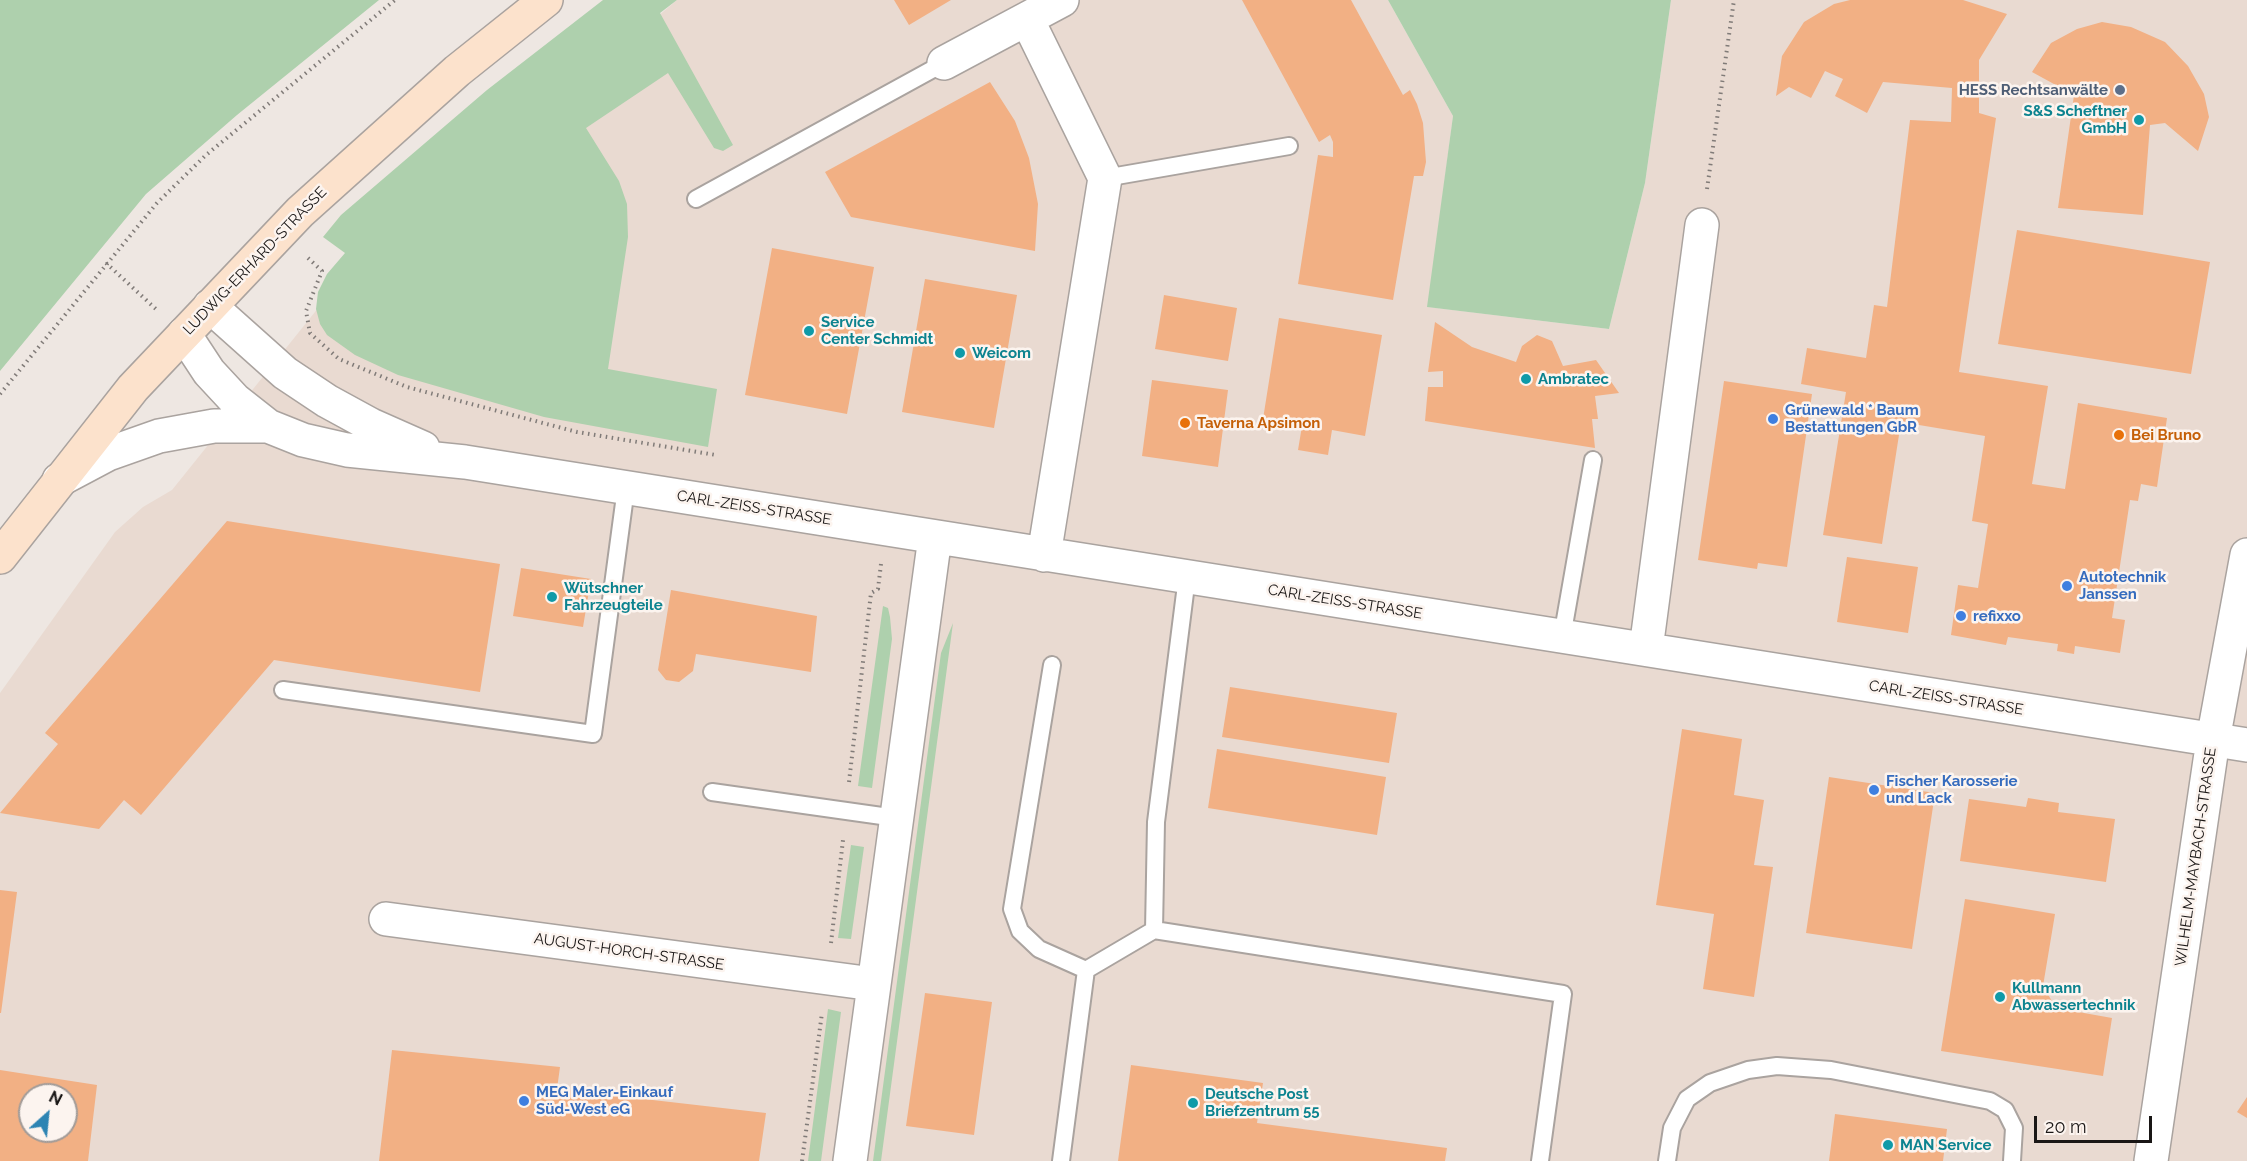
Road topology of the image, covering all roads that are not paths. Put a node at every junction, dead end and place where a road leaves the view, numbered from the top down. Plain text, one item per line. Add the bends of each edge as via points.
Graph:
1 (546, 0) edge
2 (1062, 0) edge
3 (1027, 19) junction
4 (944, 63) joint
5 (1289, 146) dead end
6 (1105, 178) junction
7 (696, 200) dead end
8 (1702, 225) road end
9 (210, 306) junction
10 (183, 334) junction
11 (268, 426) junction
12 (1593, 460) dead end
13 (465, 462) junction
14 (57, 481) junction
15 (626, 488) junction
16 (935, 537) junction
17 (1044, 555) junction
18 (2247, 555) edge
19 (0, 557) edge
20 (1187, 577) junction
21 (1562, 637) junction
22 (1646, 650) junction
23 (1052, 665) dead end
24 (284, 690) dead end
25 (2213, 740) junction
26 (2247, 745) edge
27 (712, 792) dead end
28 (896, 818) junction
29 (386, 919) dead end
30 (1154, 930) junction
31 (1086, 970) junction
32 (873, 984) junction
33 (850, 1161) edge
34 (1061, 1161) edge
35 (1540, 1161) edge
36 (1667, 1161) edge
37 (2012, 1161) edge
38 (2151, 1161) edge

1 - 9 main road, LUDWIG-ERHARD-STRASSE via 457,71 300,212
2 - 3 street
3 - 4 street
3 - 6 street
4 - 7 lane
5 - 6 lane
6 - 17 street
8 - 22 street
9 - 10 main road, LUDWIG-ERHARD-STRASSE
9 - 13 street, CARL-ZEISS-STRASSE via 285,373 327,401 389,434
10 - 11 street, CARL-ZEISS-STRASSE via 209,372 235,400
10 - 14 main road, LUDWIG-ERHARD-STRASSE
11 - 13 street, CARL-ZEISS-STRASSE via 303,440 347,450
11 - 14 street, CARL-ZEISS-STRASSE via 214,426 159,436 108,454
12 - 21 lane
13 - 15 street, CARL-ZEISS-STRASSE
14 - 19 main road, LUDWIG-ERHARD-STRASSE
15 - 16 street, CARL-ZEISS-STRASSE
15 - 24 lane via 593,734
16 - 17 street, CARL-ZEISS-STRASSE
16 - 28 street
17 - 20 street, CARL-ZEISS-STRASSE
18 - 25 street, WILHELM-MAYBACH-STRASSE
20 - 21 street, CARL-ZEISS-STRASSE
20 - 30 lane via 1156,822
21 - 22 street, CARL-ZEISS-STRASSE
22 - 25 street, CARL-ZEISS-STRASSE
23 - 31 lane via 1012,909 1020,931 1039,949
25 - 26 street, CARL-ZEISS-STRASSE
25 - 38 street, WILHELM-MAYBACH-STRASSE
27 - 28 lane
28 - 32 street
29 - 32 street, AUGUST-HORCH-STRASSE
30 - 31 lane
30 - 35 lane via 1563,994
31 - 34 lane
32 - 33 street
36 - 37 lane via 1672,1128 1687,1099 1710,1083 1748,1070 1777,1066 1831,1070 1990,1101 2005,1110 2014,1128

